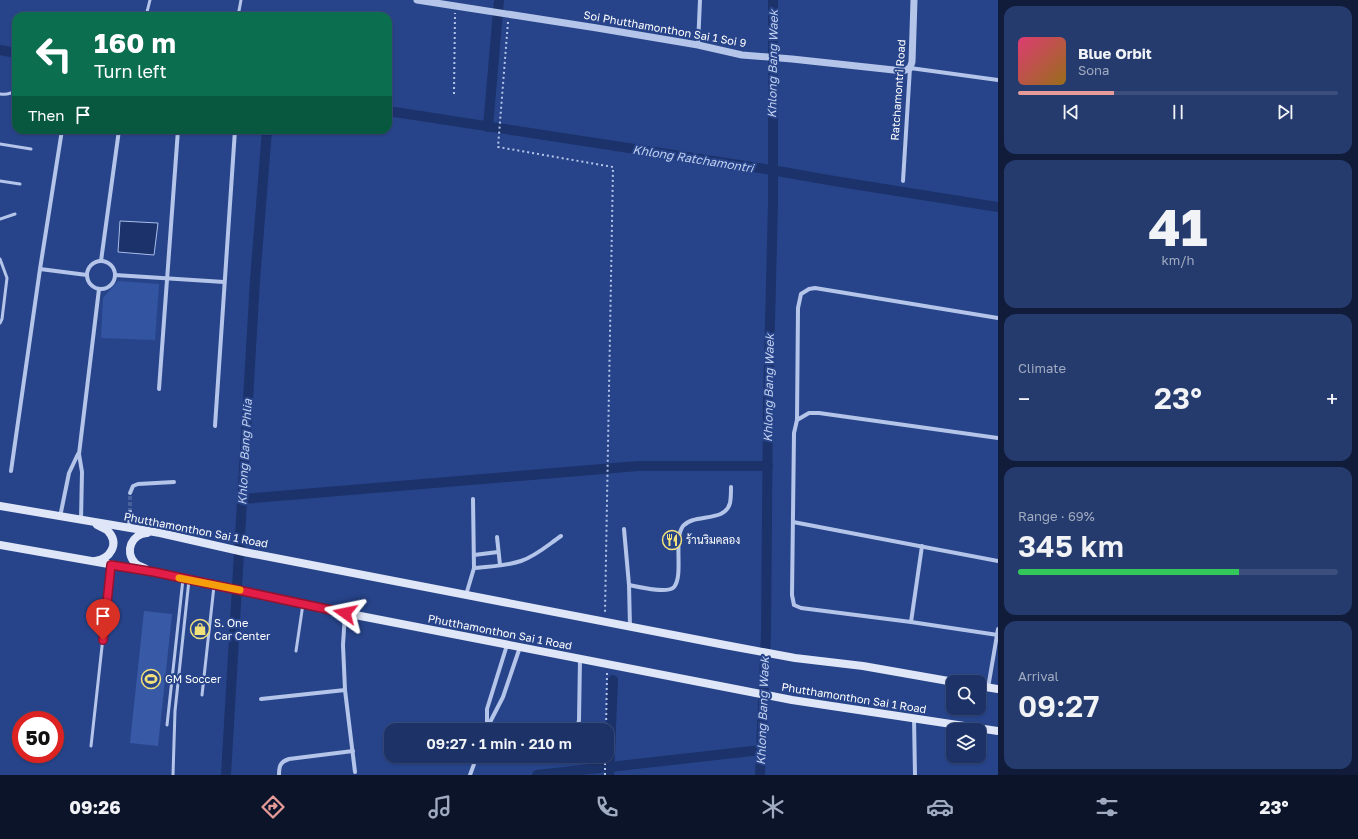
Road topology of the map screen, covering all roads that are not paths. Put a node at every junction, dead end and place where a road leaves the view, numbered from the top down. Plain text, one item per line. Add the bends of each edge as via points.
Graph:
1 (150, 0) edge
2 (241, 0) edge
3 (417, 0) edge
4 (700, 0) edge
5 (914, 0) edge
6 (147, 12) edge
7 (239, 12) edge
8 (698, 45) junction
9 (910, 68) junction
10 (998, 80) edge
11 (12, 93) edge
12 (0, 94) edge
13 (61, 134) edge
14 (118, 134) edge
15 (178, 134) edge
16 (235, 134) edge
17 (0, 144) edge
18 (31, 149) dead end
19 (0, 182) edge
20 (903, 182) dead end
21 (20, 184) dead end
22 (15, 214) dead end
23 (0, 219) edge
24 (0, 259) edge
25 (101, 261) junction
26 (40, 269) junction
27 (87, 275) junction
28 (115, 275) junction
29 (168, 278) junction
30 (224, 282) junction
31 (99, 289) junction
32 (998, 318) edge
33 (0, 323) edge
34 (159, 389) dead end
35 (798, 420) junction
36 (215, 426) dead end
37 (998, 438) edge
38 (79, 454) junction
39 (11, 471) dead end
40 (174, 482) dead end
41 (731, 487) dead end
42 (130, 493) dead end
43 (473, 499) dead end
44 (0, 506) edge
45 (130, 512) tunnel mouth
46 (60, 517) junction
47 (85, 521) junction
48 (793, 522) junction
49 (129, 528) junction
50 (624, 529) dead end
51 (160, 534) junction
52 (561, 536) dead end
53 (497, 537) dead end
54 (0, 546) edge
55 (922, 546) junction
56 (498, 552) junction
57 (474, 555) junction
58 (80, 560) junction
59 (998, 561) edge
60 (111, 565) junction
61 (500, 565) junction
62 (474, 568) junction
63 (154, 572) junction
64 (186, 579) junction
65 (214, 585) junction
66 (630, 585) junction
67 (466, 595) junction
68 (303, 604) junction
69 (345, 613) junction
70 (911, 622) junction
71 (630, 627) junction
72 (998, 629) edge
73 (998, 635) edge
74 (507, 644) junction
75 (520, 647) junction
76 (296, 651) dead end
77 (580, 658) junction
78 (946, 681) edge
79 (988, 688) joint
80 (345, 690) junction
81 (998, 690) edge
82 (202, 695) dead end
83 (262, 699) dead end
84 (914, 718) junction
85 (487, 723) edge
86 (489, 723) edge
87 (578, 723) edge
88 (167, 725) dead end
89 (998, 731) edge
90 (91, 746) dead end
91 (353, 751) junction
92 (475, 763) edge
93 (355, 772) dead end
94 (173, 775) edge
95 (279, 775) edge
96 (470, 775) edge
97 (915, 775) edge

1 - 6 lane
2 - 7 lane
3 - 8 street, Soi Phutthamonthon Sai 1 Soi 9
4 - 8 street
5 - 9 street, Ratchamontri Road
8 - 9 street, Soi Phutthamonthon Sai 1 Soi 9 via 742,55 903,71
9 - 10 street
9 - 20 street, Ratchamontri Road
11 - 12 lane
13 - 26 street
14 - 25 street
15 - 29 street
16 - 30 street
17 - 18 lane
19 - 21 lane
22 - 23 lane
24 - 33 lane via 7,278
25 - 27 street via 91,265
25 - 28 street via 111,265
26 - 27 street
26 - 39 street
27 - 31 street via 90,284
28 - 29 street
28 - 31 street via 112,284
29 - 30 street
29 - 34 street
30 - 36 street
31 - 38 street
32 - 35 street via 809,289 801,294 798,308
35 - 37 street via 809,413 818,413
35 - 48 street via 794,433
38 - 46 street via 69,473
38 - 47 street
40 - 42 street via 138,484
41 - 66 street via 730,504 724,512 689,521 682,527 679,536 678,580 674,587 668,591
43 - 57 street
44 - 46 main road, Phutthamonthon Sai 1 Road
45 - 49 street
46 - 47 main road, Phutthamonthon Sai 1 Road
47 - 49 main road, Phutthamonthon Sai 1 Road
47 - 58 main road via 107,530 112,537 113,546 109,555 102,560
48 - 55 street
48 - 70 street via 794,605
49 - 51 main road, Phutthamonthon Sai 1 Road
50 - 66 street
51 - 63 main road via 142,533 137,535 130,545 130,554 135,563
51 - 67 main road, Phutthamonthon Sai 1 Road
52 - 61 street via 529,557
53 - 56 street
54 - 58 main road, Phutthamonthon Sai 1 Road
55 - 59 street
55 - 70 street
56 - 57 street
56 - 61 street
57 - 62 street
58 - 60 main road, Phutthamonthon Sai 1 Road
60 - 63 main road, Phutthamonthon Sai 1 Road
60 - 90 lane
61 - 62 street
62 - 67 street
63 - 64 main road, Phutthamonthon Sai 1 Road
64 - 65 main road, Phutthamonthon Sai 1 Road
64 - 88 lane
64 - 94 lane via 175,711
65 - 68 main road, Phutthamonthon Sai 1 Road
65 - 82 lane
66 - 71 street
67 - 71 main road, Phutthamonthon Sai 1 Road
68 - 69 main road, Phutthamonthon Sai 1 Road
68 - 76 lane
69 - 74 main road, Phutthamonthon Sai 1 Road
69 - 80 street
70 - 73 street
71 - 78 main road, Phutthamonthon Sai 1 Road via 795,658 863,666
72 - 73 street
73 - 79 street
74 - 75 main road, Phutthamonthon Sai 1 Road
74 - 85 street via 488,709
75 - 77 main road, Phutthamonthon Sai 1 Road
75 - 86 street via 503,697
77 - 84 main road, Phutthamonthon Sai 1 Road via 792,700
77 - 87 street
79 - 81 main road
80 - 83 street
80 - 91 street
84 - 89 main road, Phutthamonthon Sai 1 Road
84 - 97 street
91 - 93 street
91 - 95 street via 282,761
92 - 96 street

